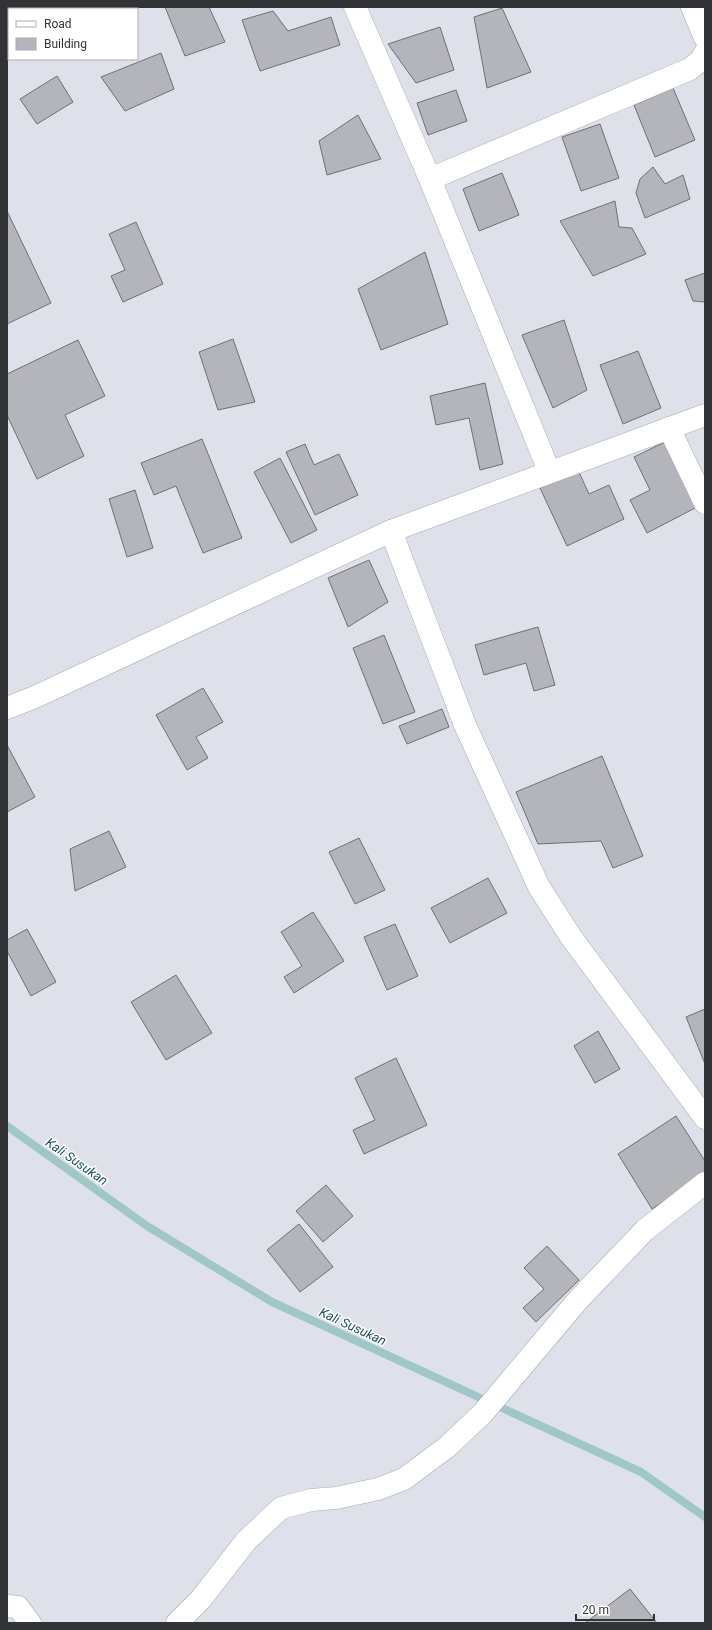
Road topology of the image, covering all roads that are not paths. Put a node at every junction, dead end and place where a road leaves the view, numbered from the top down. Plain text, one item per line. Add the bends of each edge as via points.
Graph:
1 (355, 7) edge
2 (692, 7) edge
3 (705, 38) edge
4 (705, 53) edge
5 (430, 179) junction
6 (705, 414) edge
7 (669, 428) junction
8 (548, 471) junction
9 (705, 503) edge
10 (391, 531) junction
11 (7, 708) edge
12 (705, 1118) edge
13 (705, 1183) edge
14 (7, 1606) edge
15 (30, 1623) edge
16 (177, 1623) edge

1 - 5 street
2 - 3 street
4 - 5 street via 690,69
5 - 8 street
6 - 7 street
7 - 8 street
7 - 9 street
8 - 10 street
10 - 11 street
10 - 12 street via 465,725 540,886 571,937
13 - 16 street via 644,1230 578,1300 483,1413 447,1447 404,1479 378,1489 336,1498 311,1500 281,1508 246,1541 201,1599
14 - 15 street via 18,1607

